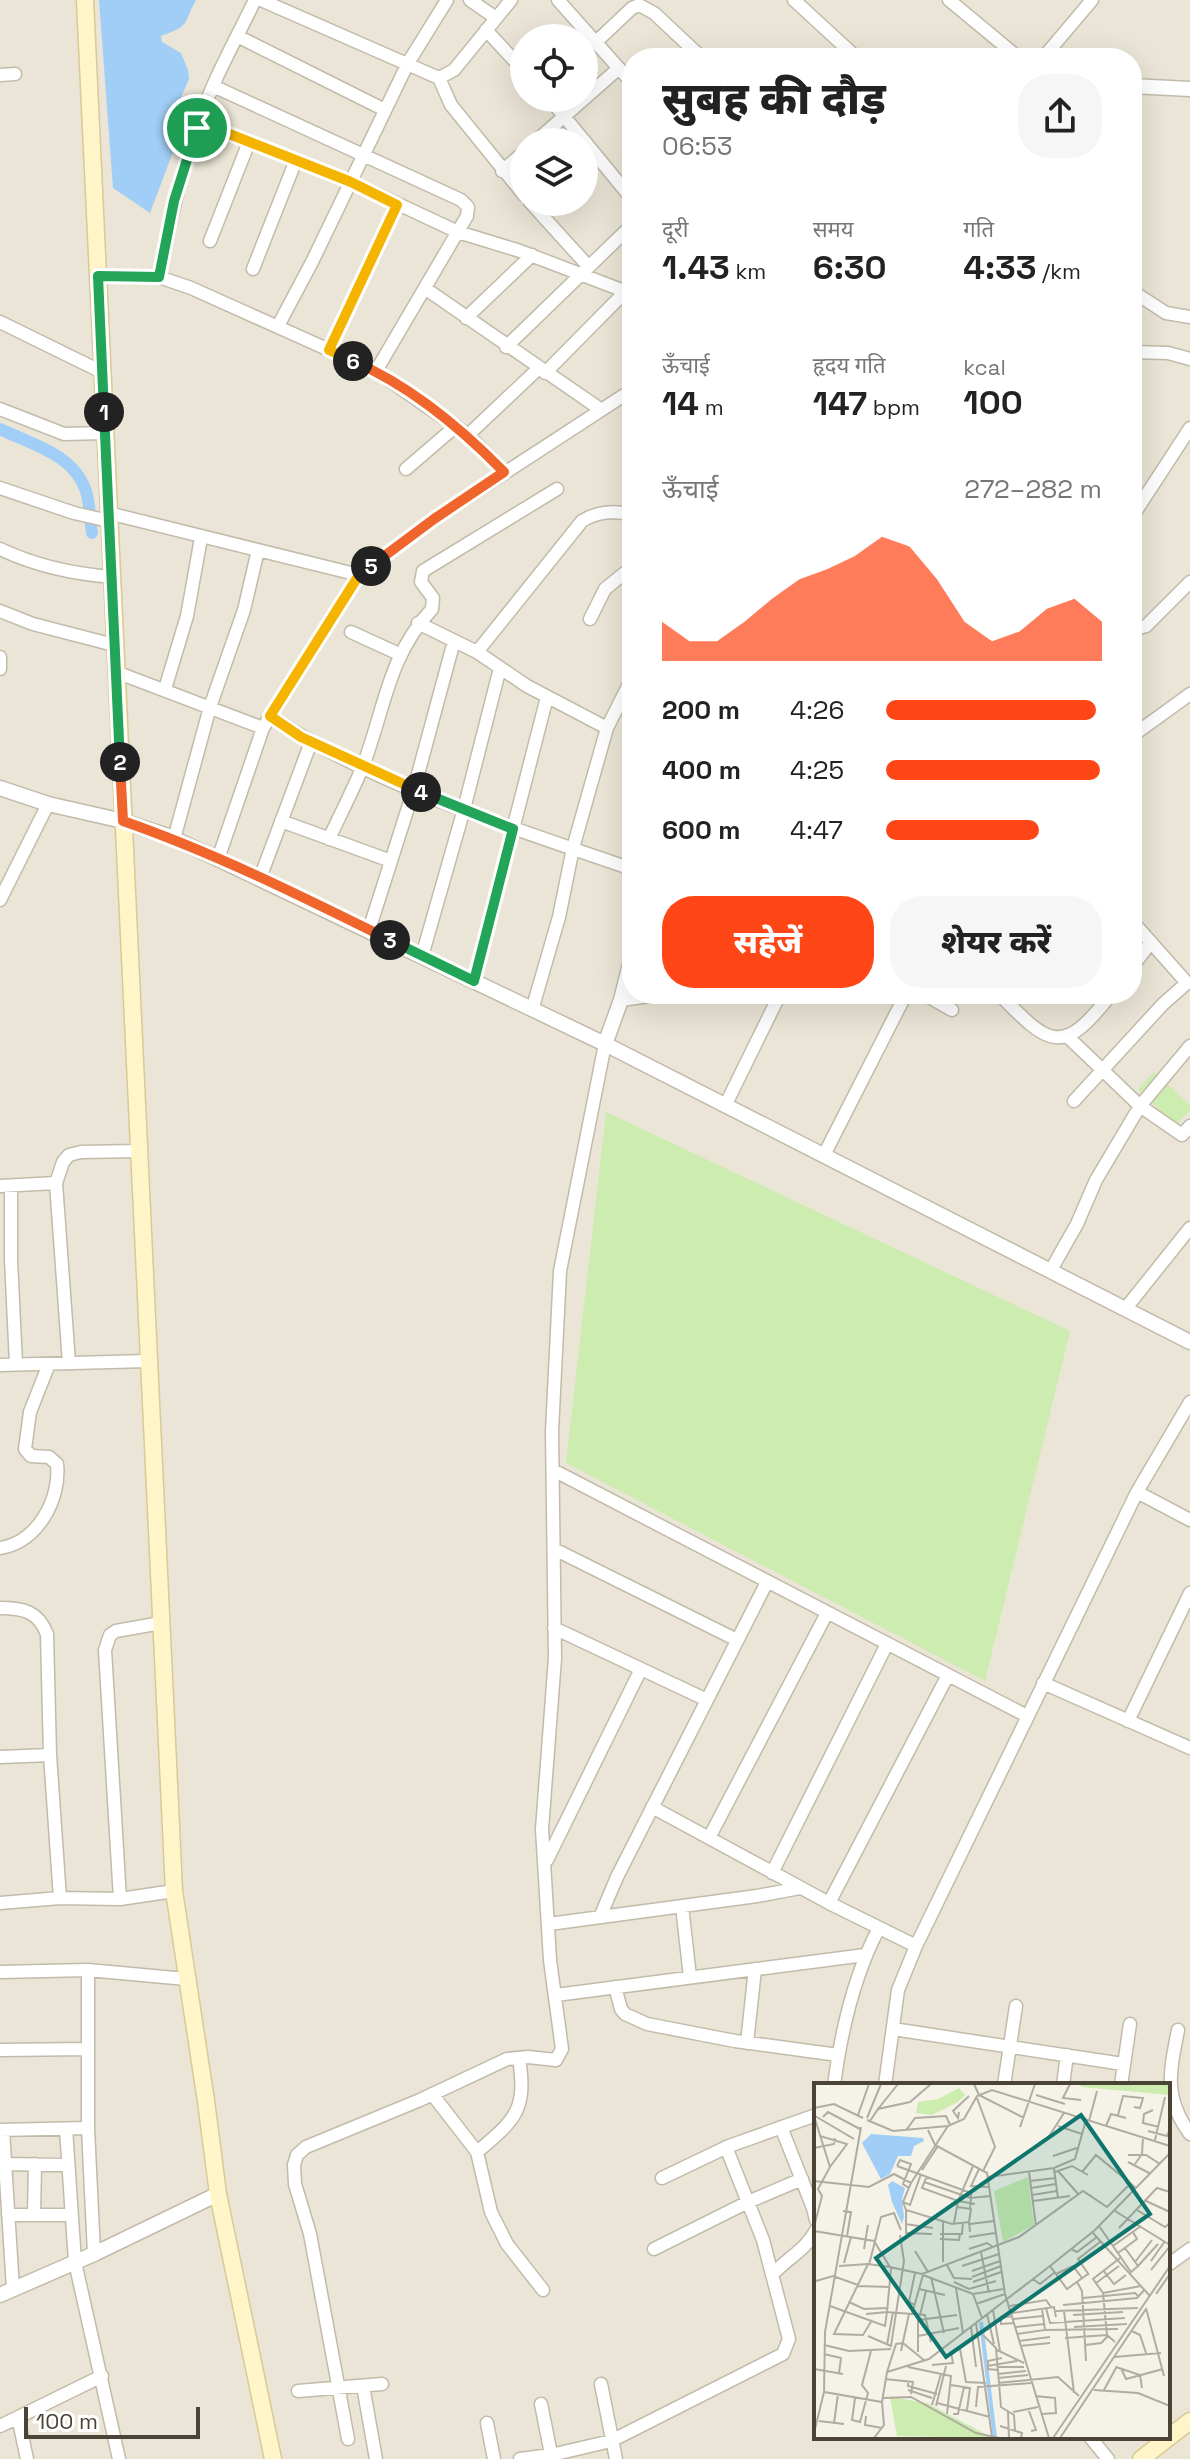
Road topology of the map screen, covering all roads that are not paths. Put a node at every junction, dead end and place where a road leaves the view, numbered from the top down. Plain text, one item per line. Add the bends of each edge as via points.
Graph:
1 (85, 0) edge
2 (255, 0) edge
3 (261, 0) edge
4 (447, 0) edge
5 (470, 0) edge
6 (511, 0) edge
7 (558, 0) edge
8 (794, 0) edge
9 (949, 0) edge
10 (1092, 0) edge
11 (496, 18) junction
12 (580, 24) edge
13 (486, 30) junction
14 (237, 36) junction
15 (598, 40) edge
16 (598, 44) edge
17 (691, 48) edge
18 (846, 48) edge
19 (1007, 48) edge
20 (1051, 48) edge
21 (510, 56) edge
22 (408, 63) junction
23 (619, 68) junction
24 (622, 71) edge
25 (15, 74) dead end
26 (0, 75) edge
27 (439, 78) junction
28 (213, 86) junction
29 (1142, 87) edge
30 (1190, 89) edge
31 (385, 110) junction
32 (562, 112) edge
33 (565, 115) junction
34 (199, 122) junction
35 (551, 128) edge
36 (249, 142) junction
37 (363, 154) junction
38 (296, 160) junction
39 (510, 164) edge
40 (502, 171) junction
41 (510, 180) edge
42 (351, 182) junction
43 (622, 186) edge
44 (397, 205) junction
45 (541, 216) edge
46 (458, 232) junction
47 (622, 234) edge
48 (210, 241) dead end
49 (532, 255) junction
50 (253, 269) dead end
51 (584, 269) junction
52 (98, 276) junction
53 (159, 277) junction
54 (622, 288) edge
55 (426, 289) junction
56 (1142, 297) edge
57 (622, 298) edge
58 (1190, 317) edge
59 (466, 318) junction
60 (0, 322) edge
61 (278, 326) junction
62 (506, 347) junction
63 (329, 350) junction
64 (1142, 352) edge
65 (1190, 359) edge
66 (376, 371) junction
67 (542, 371) junction
68 (102, 372) junction
69 (622, 396) edge
70 (0, 409) edge
71 (600, 409) junction
72 (456, 426) junction
73 (1190, 428) edge
74 (105, 433) junction
75 (468, 435) junction
76 (406, 469) dead end
77 (504, 472) junction
78 (0, 488) edge
79 (557, 489) dead end
80 (1142, 502) edge
81 (622, 513) edge
82 (103, 517) junction
83 (201, 538) junction
84 (0, 549) edge
85 (258, 550) junction
86 (359, 575) junction
87 (622, 575) edge
88 (112, 577) junction
89 (1190, 582) edge
90 (0, 611) edge
91 (590, 619) dead end
92 (418, 623) junction
93 (1142, 627) edge
94 (351, 632) dead end
95 (454, 641) junction
96 (114, 645) junction
97 (477, 652) junction
98 (399, 654) junction
99 (0, 657) edge
100 (500, 668) junction
101 (0, 669) edge
102 (116, 672) junction
103 (165, 689) junction
104 (1190, 694) edge
105 (547, 697) junction
106 (622, 698) edge
107 (210, 707) junction
108 (270, 716) junction
109 (263, 728) junction
110 (607, 728) junction
111 (1142, 729) edge
112 (311, 742) junction
113 (363, 766) junction
114 (0, 788) edge
115 (414, 789) junction
116 (48, 804) junction
117 (464, 809) junction
118 (123, 821) junction
119 (281, 821) junction
120 (513, 829) junction
121 (174, 839) junction
122 (329, 839) junction
123 (573, 848) junction
124 (218, 859) junction
125 (391, 861) junction
126 (622, 865) edge
127 (260, 878) junction
128 (0, 900) edge
129 (369, 930) junction
130 (1142, 932) edge
131 (1151, 942) junction
132 (1142, 954) edge
133 (422, 956) junction
134 (474, 981) junction
135 (1189, 984) edge
136 (622, 996) edge
137 (621, 1000) joint
138 (775, 1004) edge
139 (901, 1004) edge
140 (942, 1004) edge
141 (1010, 1004) edge
142 (1102, 1004) edge
143 (532, 1010) junction
144 (952, 1010) dead end
145 (1067, 1036) junction
146 (605, 1044) junction
147 (1190, 1046) edge
148 (1103, 1068) junction
149 (1074, 1101) dead end
150 (725, 1106) junction
151 (1140, 1106) junction
152 (1190, 1126) edge
153 (138, 1151) junction
154 (824, 1155) junction
155 (56, 1183) junction
156 (6, 1186) edge
157 (1190, 1228) edge
158 (5, 1237) edge
159 (1051, 1270) junction
160 (1126, 1308) junction
161 (1190, 1342) edge
162 (147, 1361) junction
163 (69, 1363) junction
164 (16, 1364) junction
165 (49, 1364) junction
166 (0, 1365) edge
167 (1190, 1402) edge
168 (553, 1470) junction
169 (1137, 1492) junction
170 (1190, 1520) edge
171 (0, 1548) edge
172 (554, 1549) junction
173 (767, 1582) junction
174 (1190, 1593) edge
175 (0, 1608) edge
176 (827, 1613) junction
177 (161, 1623) junction
178 (554, 1628) junction
179 (737, 1640) junction
180 (887, 1644) junction
181 (641, 1669) junction
182 (948, 1675) junction
183 (1043, 1683) junction
184 (707, 1700) junction
185 (1027, 1716) junction
186 (1128, 1721) junction
187 (1190, 1748) edge
188 (50, 1755) junction
189 (0, 1757) edge
190 (652, 1807) junction
191 (710, 1836) junction
192 (546, 1862) junction
193 (772, 1873) junction
194 (800, 1888) junction
195 (174, 1891) junction
196 (60, 1898) junction
197 (120, 1899) junction
198 (0, 1903) edge
199 (829, 1903) junction
200 (682, 1906) junction
201 (600, 1917) junction
202 (549, 1924) junction
203 (879, 1928) junction
204 (916, 1946) junction
205 (865, 1955) junction
206 (755, 1969) junction
207 (88, 1970) junction
208 (0, 1972) edge
209 (690, 1977) junction
210 (186, 1979) junction
211 (615, 1987) junction
212 (556, 1995) junction
213 (1016, 2006) dead end
214 (1130, 2024) dead end
215 (893, 2029) junction
216 (1178, 2030) dead end
217 (747, 2043) junction
218 (1011, 2046) junction
219 (88, 2049) junction
220 (0, 2050) edge
221 (838, 2055) junction
222 (1067, 2055) junction
223 (519, 2058) junction
224 (1123, 2064) junction
225 (834, 2083) edge
226 (885, 2083) edge
227 (1004, 2083) edge
228 (1063, 2083) edge
229 (1121, 2083) edge
230 (1169, 2083) edge
231 (1170, 2091) edge
232 (432, 2094) junction
233 (814, 2116) edge
234 (781, 2127) junction
235 (88, 2128) junction
236 (66, 2129) junction
237 (1, 2130) edge
238 (1190, 2134) edge
239 (726, 2147) junction
240 (477, 2152) junction
241 (3, 2164) junction
242 (35, 2164) junction
243 (68, 2165) junction
244 (662, 2178) dead end
245 (802, 2179) junction
246 (218, 2194) junction
247 (748, 2202) junction
248 (814, 2214) edge
249 (8, 2215) junction
250 (34, 2215) junction
251 (71, 2215) junction
252 (814, 2233) edge
253 (654, 2249) dead end
254 (1190, 2249) edge
255 (94, 2254) junction
256 (75, 2262) junction
257 (1170, 2264) edge
258 (772, 2275) junction
259 (543, 2290) dead end
260 (7, 2292) edge
261 (102, 2376) junction
262 (382, 2384) dead end
263 (601, 2384) dead end
264 (363, 2386) junction
265 (337, 2388) junction
266 (298, 2391) dead end
267 (541, 2404) dead end
268 (18, 2417) junction
269 (1190, 2421) edge
270 (487, 2423) dead end
271 (0, 2426) edge
272 (1170, 2437) edge
273 (348, 2439) dead end
274 (1092, 2439) edge
275 (1167, 2439) edge
276 (611, 2441) junction
277 (552, 2457) edge
278 (27, 2459) edge
279 (119, 2459) edge
280 (273, 2459) edge
281 (376, 2459) edge
282 (494, 2459) edge
283 (520, 2459) edge
284 (616, 2459) edge
285 (1108, 2459) edge
286 (1141, 2459) edge

1 - 52 main road
2 - 14 street
3 - 22 street
4 - 22 street
5 - 11 street
6 - 11 street
7 - 12 street
8 - 18 street
9 - 19 street
10 - 20 street
11 - 13 street
13 - 21 street
13 - 27 street via 454,70
14 - 28 street
14 - 31 street
15 - 17 street via 639,5
16 - 23 street
22 - 27 street
22 - 31 street
23 - 24 street
23 - 33 street
25 - 26 street
27 - 40 street via 451,105
28 - 34 street
28 - 37 street
29 - 30 street
31 - 37 street
32 - 33 street
33 - 35 street
33 - 43 street
34 - 36 street
34 - 53 street via 174,201
36 - 38 street
36 - 48 street
37 - 42 street
37 - 46 street via 465,204 469,211
38 - 42 street
38 - 50 street
39 - 40 street
40 - 41 street
42 - 44 street
42 - 61 street
44 - 46 street
44 - 63 street
45 - 51 street
46 - 49 street
46 - 55 street
47 - 51 street
49 - 51 street
49 - 59 street
51 - 54 street
51 - 62 street
52 - 53 street
52 - 68 main road
53 - 61 street
55 - 59 street
55 - 66 street
56 - 58 street via 1166,313
57 - 67 street
59 - 62 street
60 - 68 street
61 - 63 street
62 - 67 street
63 - 66 street
64 - 65 street
66 - 72 street
67 - 71 street
67 - 75 street
68 - 74 main road
69 - 71 street
70 - 74 street via 64,434
71 - 77 street
72 - 75 street
72 - 76 street
73 - 80 street
74 - 82 main road
75 - 77 street
77 - 86 street
78 - 82 street via 74,513
79 - 92 street via 427,566 421,582 434,603
81 - 97 street via 601,512 582,521
82 - 83 street
82 - 88 main road
83 - 85 street
83 - 103 street via 187,616
84 - 88 street via 68,573
85 - 86 street
85 - 107 street via 244,610
86 - 108 street
87 - 91 street via 605,589
88 - 96 main road
89 - 93 street
90 - 96 street
92 - 95 street
92 - 98 street
94 - 98 street
95 - 97 street
95 - 115 street
96 - 102 main road
97 - 100 street
98 - 113 street
99 - 101 street
100 - 105 street
100 - 117 street
102 - 103 street
102 - 118 main road
103 - 107 street
104 - 111 street
105 - 110 street
105 - 120 street
106 - 110 street
107 - 109 street
107 - 121 street
108 - 109 street
108 - 112 street
109 - 124 street
110 - 123 street
112 - 113 street
112 - 119 street
113 - 115 street
113 - 122 street
114 - 116 street
115 - 117 street
115 - 125 street
116 - 118 street
116 - 128 street
117 - 120 street
117 - 133 street
118 - 121 street
118 - 153 main road
119 - 122 street
119 - 127 street
120 - 123 street
120 - 134 street
121 - 124 street
122 - 125 street
123 - 126 street
123 - 143 street
124 - 127 street
125 - 129 street
127 - 129 street
129 - 133 street
130 - 131 street
131 - 132 street
131 - 135 street
133 - 134 street
134 - 143 street
135 - 148 street
136 - 137 street
137 - 146 street
138 - 150 street
139 - 154 street
140 - 144 street
141 - 145 street via 1041,1034
142 - 145 street
143 - 146 street
145 - 148 street
146 - 150 street
146 - 168 street via 560,1271
147 - 151 street
148 - 149 street
148 - 151 street
150 - 154 street
151 - 152 street via 1182,1135
151 - 159 street
153 - 155 street via 69,1155
153 - 162 main road
154 - 159 street
155 - 156 street
155 - 163 street
156 - 158 street
157 - 160 street
158 - 164 street
159 - 160 street
160 - 161 street
162 - 163 street
162 - 177 main road
163 - 165 street
164 - 165 street
164 - 166 street
165 - 171 street via 30,1412 25,1449 57,1464 56,1488 42,1521 20,1543
167 - 169 street
168 - 172 street
168 - 173 street
169 - 170 street
169 - 183 street
172 - 178 street
172 - 179 street
173 - 176 street
173 - 179 street
174 - 186 street
175 - 188 street via 29,1611 41,1619 47,1634
176 - 180 street
176 - 191 street
177 - 195 main road
177 - 197 street via 116,1631 105,1650
178 - 181 street
178 - 192 street via 542,1829
179 - 184 street
180 - 182 street
180 - 193 street
181 - 184 street
181 - 192 street
182 - 185 street
182 - 199 street
183 - 185 street
183 - 186 street
184 - 190 street
185 - 204 street
186 - 187 street
188 - 189 street
188 - 196 street
190 - 191 street
190 - 201 street
191 - 193 street
192 - 202 street
193 - 194 street
194 - 199 street
194 - 200 street
195 - 197 street
195 - 210 main road
196 - 197 street
196 - 198 street
199 - 203 street
200 - 201 street
200 - 209 street
201 - 202 street
202 - 212 street
203 - 204 street
203 - 205 street
204 - 215 street via 898,1990
205 - 206 street
205 - 221 street
206 - 209 street
206 - 217 street
207 - 208 street
207 - 210 street
207 - 219 street
209 - 211 street
210 - 246 main road
211 - 212 street
211 - 217 street via 621,2009 638,2021
212 - 223 street via 561,2054 550,2061
213 - 218 street
214 - 224 street
215 - 218 street
215 - 226 street
216 - 230 street
217 - 221 street
218 - 222 street
218 - 227 street
219 - 220 street
219 - 235 street
221 - 225 street
222 - 224 street
222 - 228 street
223 - 232 street
223 - 240 street via 522,2102 515,2117
224 - 229 street
231 - 238 street
232 - 240 street
232 - 265 street via 297,2155 295,2184 310,2234
233 - 234 street
234 - 239 street
234 - 245 street
235 - 236 street
235 - 255 street
236 - 237 street
236 - 243 street
237 - 241 street
239 - 244 street
239 - 247 street
240 - 259 street via 491,2212 507,2244
241 - 242 street
241 - 249 street
242 - 243 street
242 - 250 street
243 - 251 street
245 - 247 street
245 - 248 street
246 - 255 street
246 - 280 main road
247 - 253 street
247 - 258 street
249 - 250 street
249 - 260 street
250 - 251 street
251 - 256 street
252 - 258 street
254 - 257 street
255 - 256 street
256 - 260 street
256 - 261 street
258 - 276 street via 789,2339 783,2354
261 - 268 street
261 - 279 street
262 - 264 street
263 - 276 street
264 - 265 street
264 - 281 street
265 - 266 street
265 - 273 street
267 - 277 street
268 - 271 street
268 - 278 street
269 - 272 main road
270 - 282 street
274 - 285 street
275 - 286 main road
276 - 277 street
276 - 284 street
277 - 283 street

